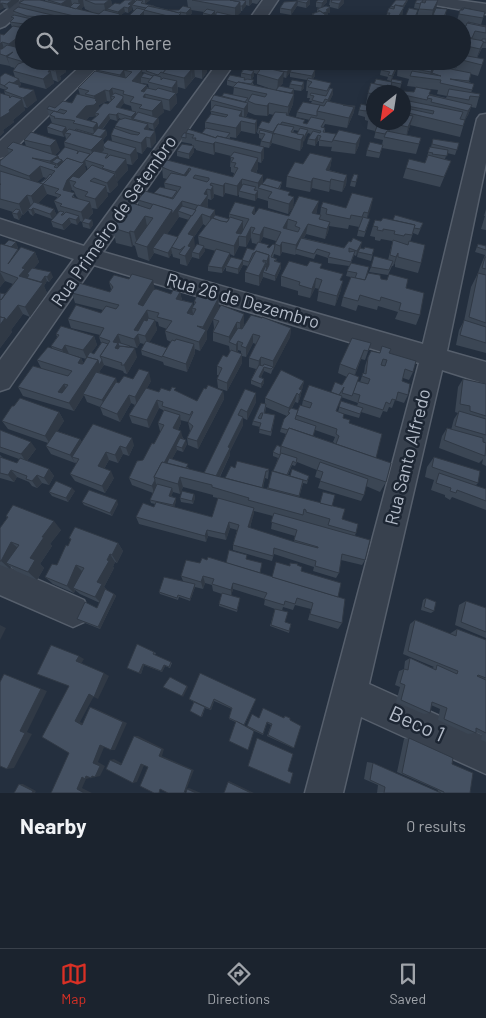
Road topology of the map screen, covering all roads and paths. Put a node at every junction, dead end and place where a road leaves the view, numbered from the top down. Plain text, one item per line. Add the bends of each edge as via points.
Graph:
1 (29, 0) edge
2 (271, 0) edge
3 (429, 0) edge
4 (486, 9) edge
5 (260, 15) edge
6 (0, 23) edge
7 (87, 70) edge
8 (222, 70) edge
9 (486, 119) edge
10 (0, 152) edge
11 (0, 226) edge
12 (90, 256) junction
13 (433, 357) junction
14 (486, 373) edge
15 (0, 380) edge
16 (0, 579) edge
17 (72, 611) dead end
18 (349, 693) junction
19 (486, 756) edge
20 (324, 793) edge

1 - 6 street
2 - 5 street
3 - 4 street
7 - 10 street
8 - 12 street, Rua Primeiro de Setembro
9 - 13 street, Rua Santo Alfredo
11 - 12 street, Rua 26 de Dezembro
12 - 13 street, Rua 26 de Dezembro
12 - 15 street, Rua Primeiro de Setembro
13 - 14 street, Rua 26 de Dezembro
13 - 18 street, Rua Santo Alfredo
16 - 17 street
18 - 19 street, Beco 1
18 - 20 street, Rua Santo Alfredo

